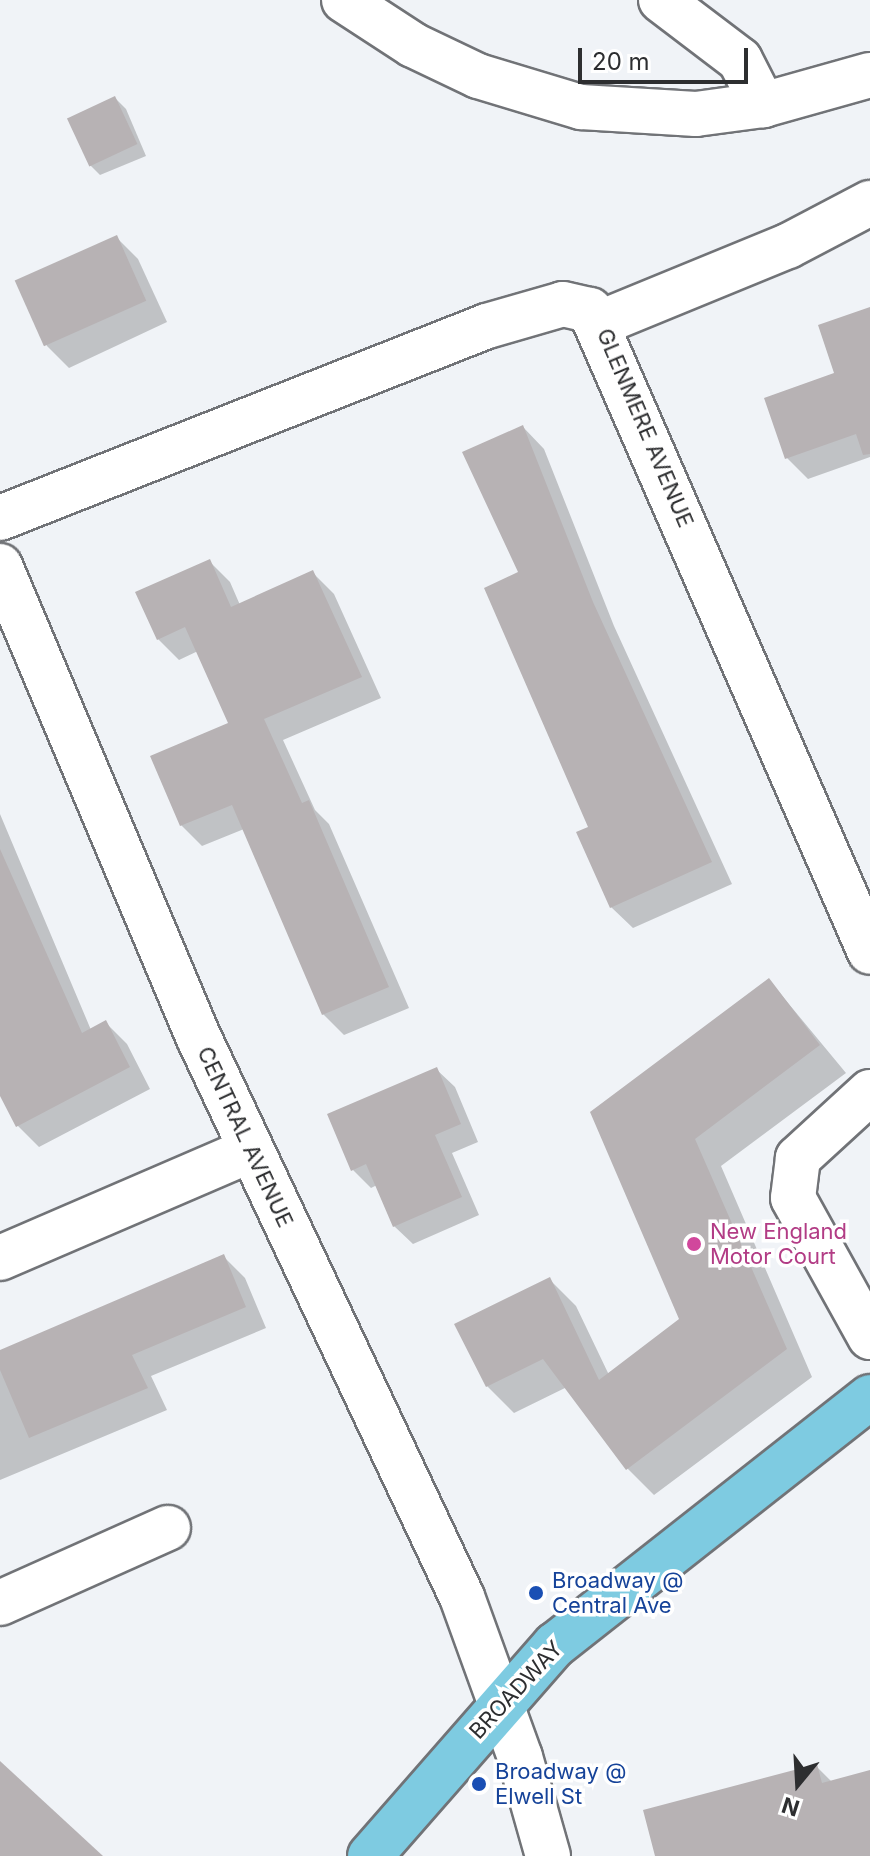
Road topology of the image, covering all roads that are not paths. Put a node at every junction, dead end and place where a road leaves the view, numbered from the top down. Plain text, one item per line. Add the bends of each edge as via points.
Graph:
1 (344, 0) edge
2 (661, 0) edge
3 (870, 75) edge
4 (763, 105) junction
5 (870, 203) edge
6 (600, 323) junction
7 (0, 518) edge
8 (0, 566) edge
9 (870, 952) edge
10 (870, 1092) edge
11 (251, 1150) junction
12 (0, 1258) edge
13 (870, 1337) edge
14 (870, 1397) edge
15 (168, 1528) dead end
16 (0, 1603) edge
17 (501, 1703) junction
18 (370, 1856) edge
19 (548, 1856) edge

1 - 4 street via 413,45 548,100 627,113 696,114
2 - 4 street via 740,60
3 - 4 street
5 - 6 street via 788,246
6 - 7 street, GLENMERE AVENUE via 590,310 571,303 487,326
6 - 9 street, GLENMERE AVENUE
8 - 11 street, CENTRAL AVENUE
10 - 13 street via 798,1158 793,1198
11 - 12 street
11 - 17 street, CENTRAL AVENUE via 462,1597
14 - 17 main road, BROADWAY via 555,1645
15 - 16 street
17 - 18 main road, BROADWAY
17 - 19 street, CENTRAL AVENUE

